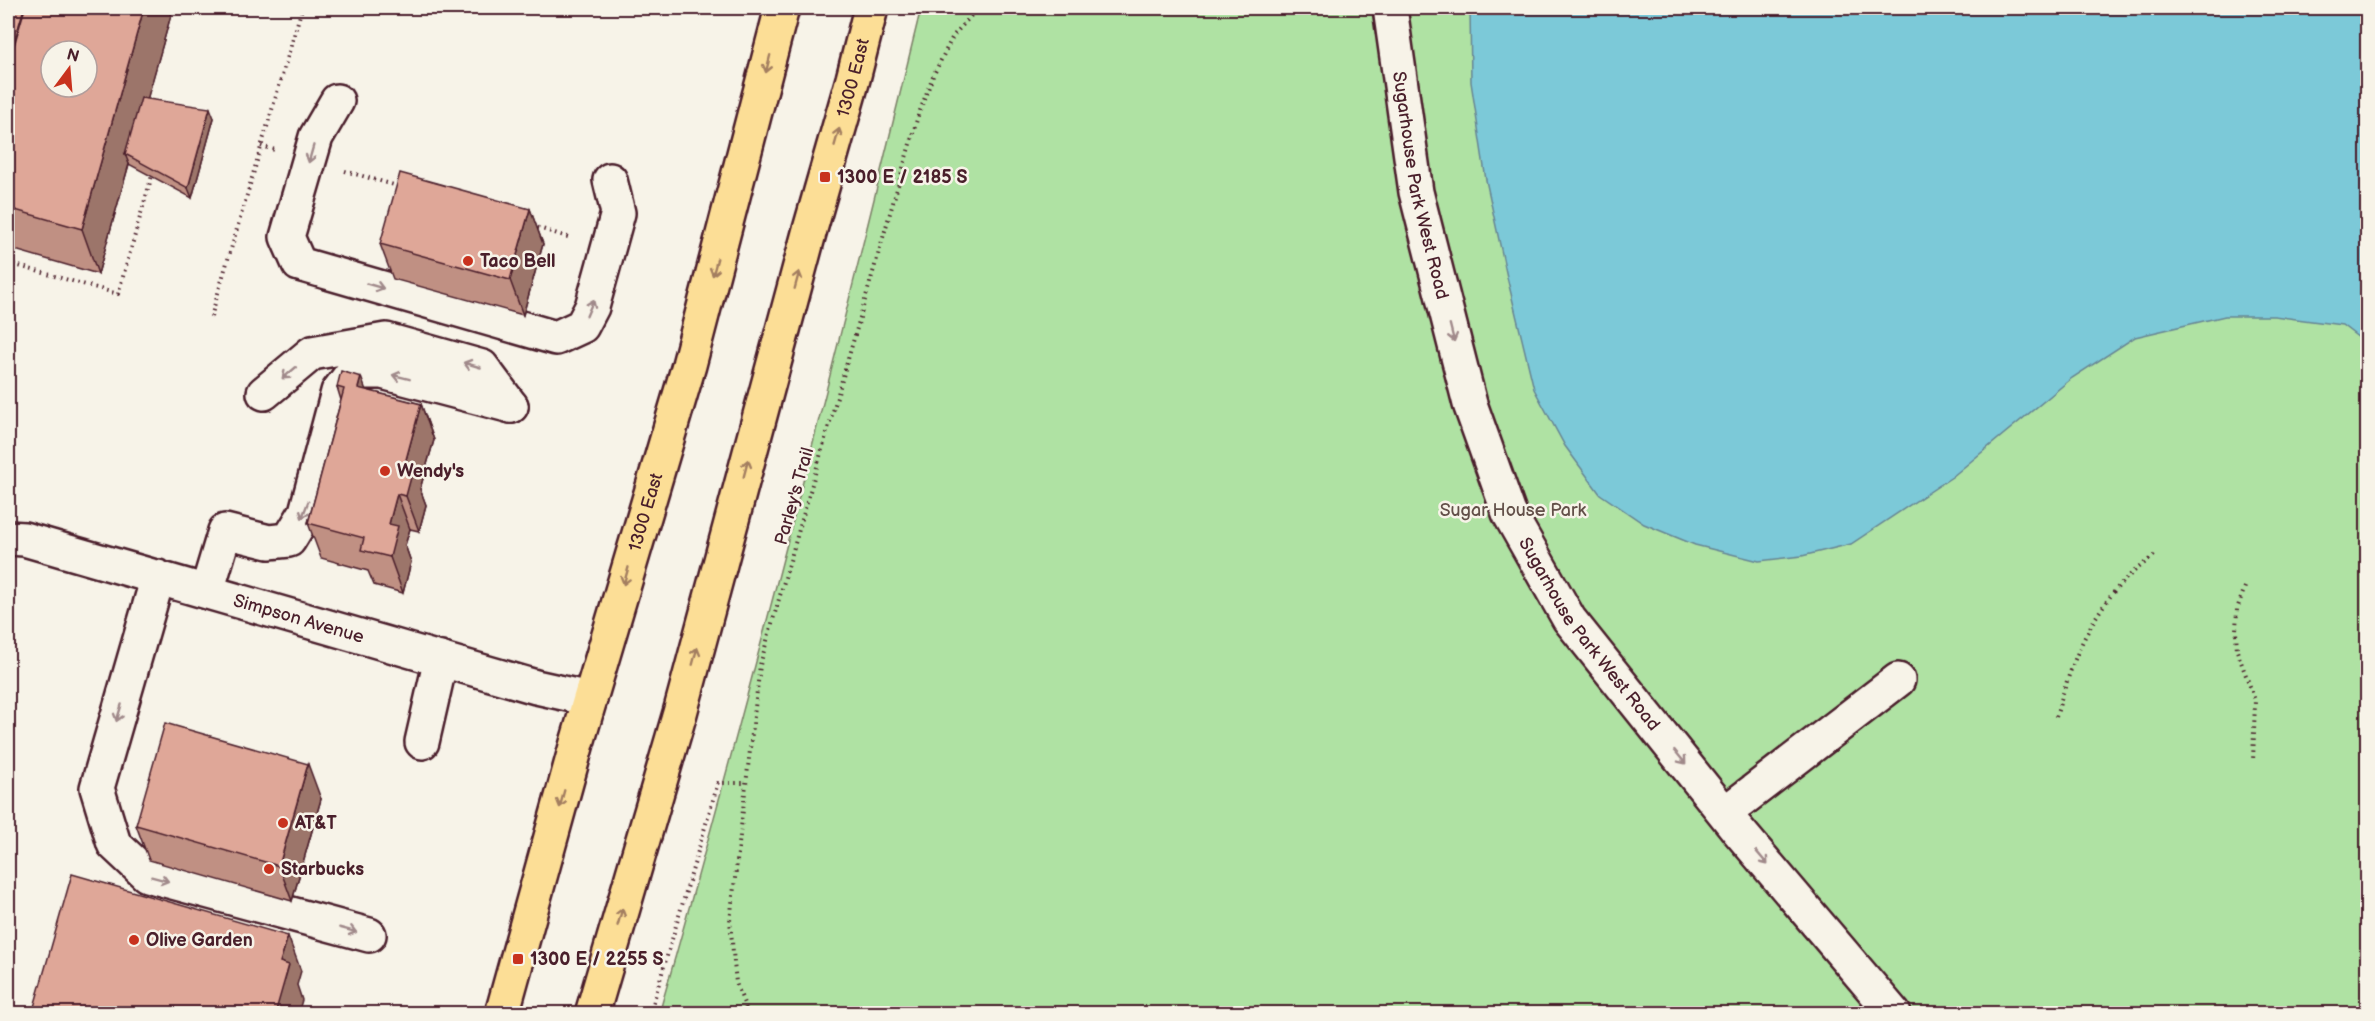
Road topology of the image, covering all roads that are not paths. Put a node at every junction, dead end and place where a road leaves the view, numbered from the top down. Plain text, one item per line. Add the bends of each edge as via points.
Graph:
1 (782, 8) edge
2 (871, 8) edge
3 (1390, 8) edge
4 (337, 101) dead end
5 (610, 180) dead end
6 (264, 393) dead end
7 (8, 538) edge
8 (158, 577) junction
9 (207, 591) junction
10 (441, 659) junction
11 (1898, 680) dead end
12 (590, 699) junction
13 (422, 742) dead end
14 (1725, 813) junction
15 (369, 935) dead end
16 (502, 1014) edge
17 (592, 1014) edge
18 (1894, 1014) edge

1 -> 12 main road, 1300 East via 688,365
17 -> 2 main road, 1300 East via 680,712
3 -> 14 street, Sugarhouse Park West Road via 1416,192 1470,404 1509,513 1569,619
4 -> 5 street via 316,137 287,237 299,264 556,338 582,326 592,307 618,213
6 - 9 street via 312,354 386,340 482,368 511,406 382,372 353,372 338,392 306,512 289,540 269,542 225,531
7 - 8 street, Simpson Avenue via 24,539
8 - 9 street, Simpson Avenue
8 -> 15 street via 97,788 114,844 147,875
9 - 10 street, Simpson Avenue
10 - 12 street, Simpson Avenue
10 - 13 street
11 - 14 street
12 -> 16 main road, 1300 East
14 -> 18 street, Sugarhouse Park West Road

